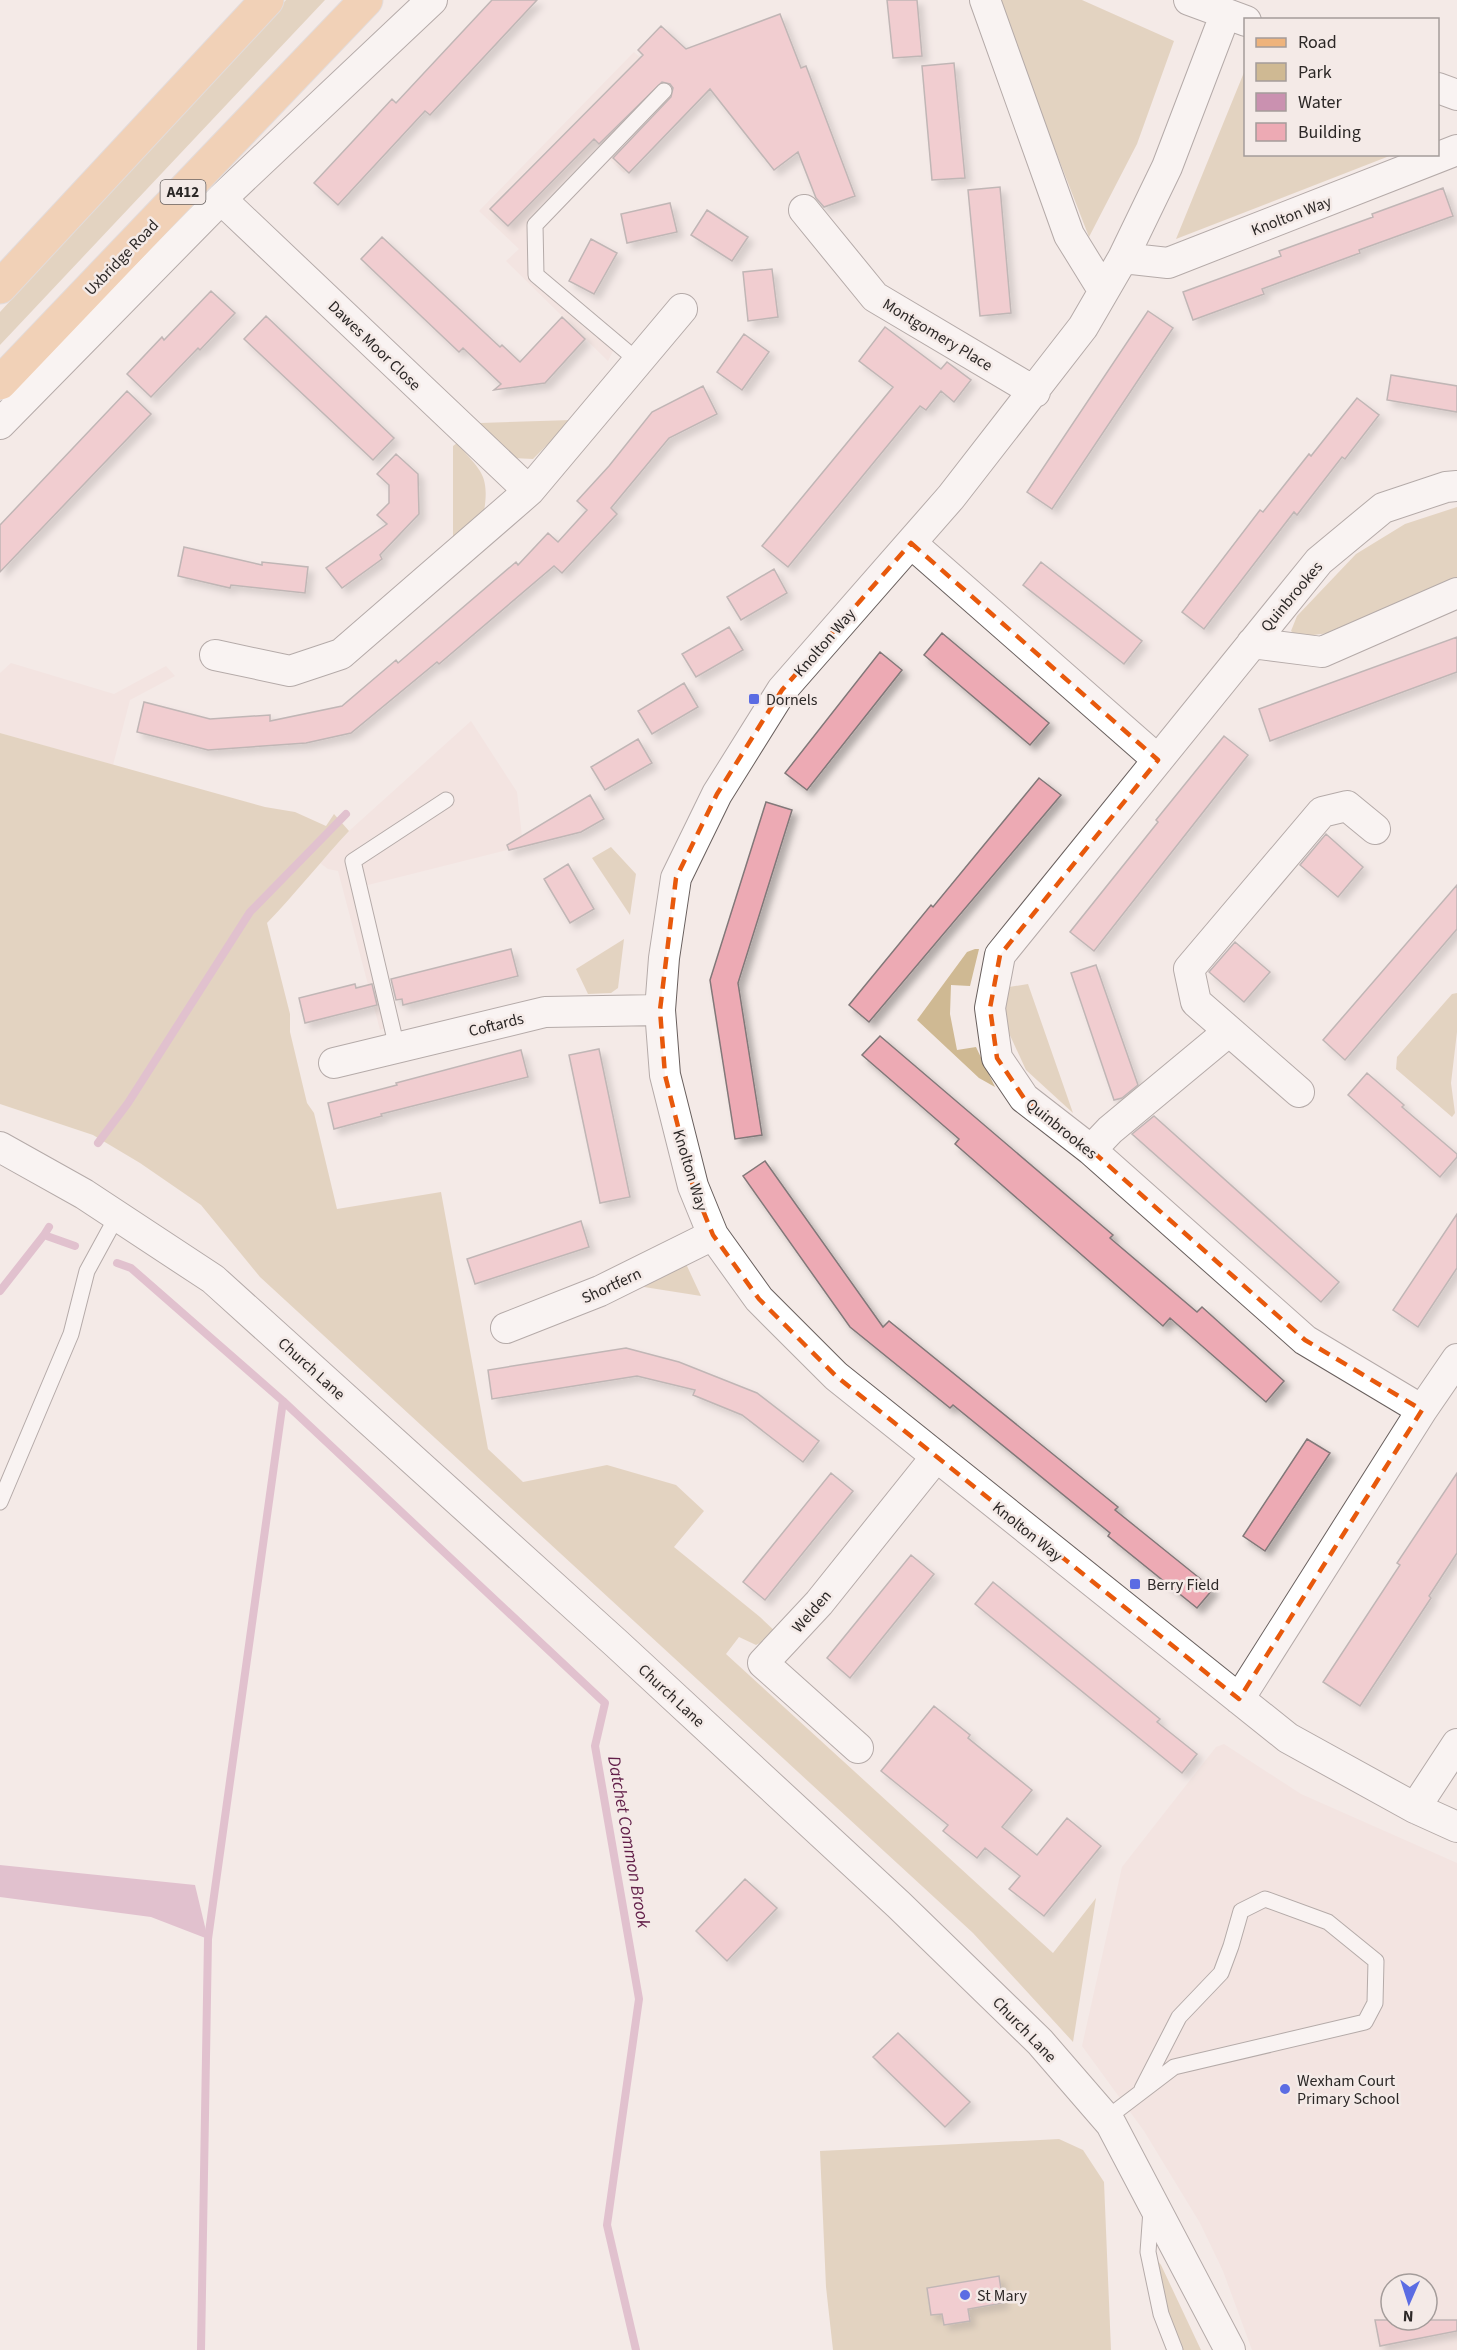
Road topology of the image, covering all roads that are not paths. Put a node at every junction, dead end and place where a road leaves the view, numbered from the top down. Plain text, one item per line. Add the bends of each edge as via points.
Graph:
1 (267, 0) edge
2 (366, 0) edge
3 (432, 0) edge
4 (985, 0) edge
5 (1189, 0) edge
6 (1235, 18) edge
7 (1439, 89) edge
8 (664, 91) dead end
9 (1457, 95) edge
10 (1457, 150) edge
11 (221, 199) junction
12 (804, 210) dead end
13 (1123, 258) junction
14 (0, 287) edge
15 (1103, 290) junction
16 (682, 309) dead end
17 (638, 362) junction
18 (0, 383) edge
19 (1035, 392) junction
20 (0, 424) edge
21 (1457, 486) edge
22 (529, 491) junction
23 (911, 543) junction
24 (1457, 593) edge
25 (1252, 644) junction
26 (215, 655) dead end
27 (1158, 760) junction
28 (446, 800) dead end
29 (1376, 829) dead end
30 (660, 1010) junction
31 (1228, 1032) junction
32 (397, 1048) junction
33 (334, 1063) dead end
34 (1299, 1092) dead end
35 (0, 1147) edge
36 (1091, 1150) junction
37 (117, 1216) junction
38 (713, 1235) junction
39 (506, 1328) dead end
40 (1457, 1359) edge
41 (1422, 1410) junction
42 (936, 1457) junction
43 (0, 1502) edge
44 (1239, 1699) junction
45 (1457, 1744) edge
46 (858, 1748) dead end
47 (1415, 1808) junction
48 (1457, 1827) edge
49 (1142, 2090) junction
50 (1107, 2118) junction
51 (1152, 2199) junction
52 (1175, 2350) edge
53 (1230, 2350) edge

1 - 14 main road
2 - 18 main road, Uxbridge Road / A412
3 - 11 street
4 - 15 street via 1069,236
5 - 6 street
6 - 13 street, Knolton Way
7 - 9 street
8 - 17 lane via 535,225 536,275
10 - 13 street, Knolton Way via 1168,263
11 - 20 street
11 - 22 street, Dawes Moor Close
12 - 19 street, Montgomery Place via 875,297
13 - 15 street, Knolton Way
15 - 19 street, Knolton Way via 1083,327
16 - 17 street
17 - 22 street
19 - 23 street, Knolton Way
21 - 25 street, Quinbrookes via 1383,508 1319,561
22 - 26 street via 341,654 290,671
23 - 27 street
23 - 30 street, Knolton Way via 782,690 717,794 676,878
24 - 25 street, Quinbrookes via 1322,652
25 - 27 street, Quinbrookes
27 - 36 street, Quinbrookes via 1000,955 990,1008 997,1058 1024,1098
28 - 32 lane via 353,861
29 - 31 street via 1347,806 1322,812 1189,969 1196,1002
30 - 32 street, Coftards via 544,1012
30 - 38 street, Knolton Way via 665,1074 693,1186
31 - 34 street
31 - 36 street
32 - 33 street, Coftards
35 - 37 street, Church Lane
36 - 41 street, Quinbrookes via 1305,1340
37 - 43 lane via 87,1270 71,1334
37 - 50 street, Church Lane via 213,1279 600,1628 907,1912 1040,2042
38 - 39 street, Shortfern via 600,1292
38 - 42 street, Knolton Way via 766,1307 836,1376
40 - 41 street
41 - 44 street
42 - 44 street, Knolton Way
42 - 46 street, Welden via 813,1610 763,1662
44 - 47 street, Knolton Way via 1288,1738
45 - 47 street
47 - 48 street, Knolton Way
49 - 49 lane via 1174,2067 1365,2022 1375,2003 1376,1960 1328,1922 1265,1899 1241,1911 1221,1973 1179,2017
49 - 50 lane
50 - 51 street, Church Lane
51 - 52 lane via 1148,2252 1161,2314
51 - 53 street, Church Lane

